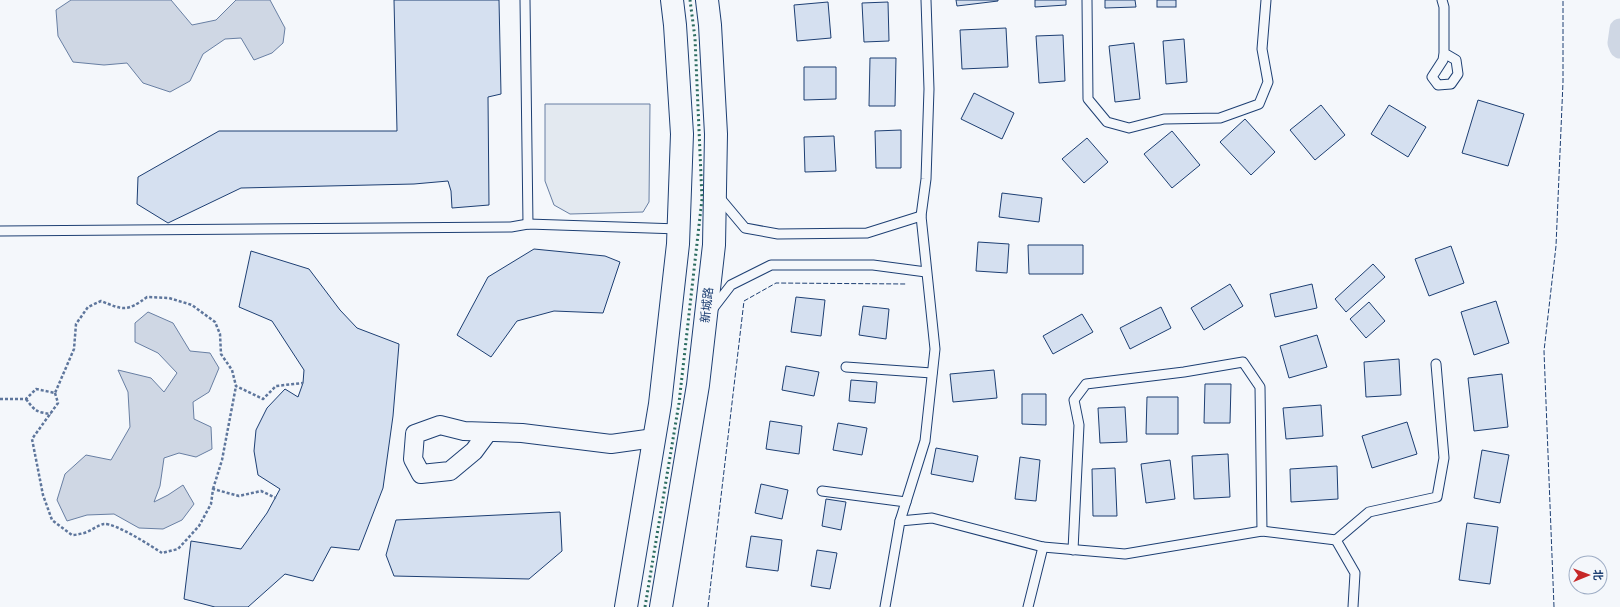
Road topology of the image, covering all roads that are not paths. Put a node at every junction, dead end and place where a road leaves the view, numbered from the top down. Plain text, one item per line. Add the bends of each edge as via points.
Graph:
1 (525, 0) edge
2 (672, 0) edge
3 (707, 0) edge
4 (926, 0) edge
5 (1087, 0) edge
6 (1266, 0) edge
7 (1442, 0) edge
8 (1444, 53) dead end
9 (715, 192) junction
10 (922, 216) junction
11 (528, 224) junction
12 (679, 229) junction
13 (0, 231) edge
14 (926, 272) junction
15 (706, 318) junction
16 (1436, 364) dead end
17 (846, 367) dead end
18 (932, 374) junction
19 (488, 432) dead end
20 (654, 438) junction
21 (822, 490) dead end
22 (906, 502) junction
23 (900, 521) junction
24 (1262, 531) junction
25 (1336, 540) junction
26 (1043, 547) junction
27 (1073, 550) junction
28 (626, 607) edge
29 (661, 607) edge
30 (885, 607) edge
31 (1028, 607) edge
32 (1353, 607) edge

1 - 11 lane
2 - 12 main road via 676,24 682,134
3 - 9 main road, 新城路 via 716,134
4 - 10 lane via 929,88
5 - 6 lane via 1088,99 1107,122 1129,128 1164,119 1220,118 1259,104 1268,82 1262,48
7 - 8 lane
9 - 10 lane via 745,228 778,234 867,233
9 - 15 main road, 新城路 via 714,245
10 - 14 lane
11 - 12 lane
11 - 13 lane via 511,227
12 - 20 main road via 661,397
14 - 15 lane via 872,265 771,265 731,285
14 - 18 lane via 935,348
15 - 29 main road, 新城路 via 698,385
16 - 25 lane via 1444,458 1437,497 1369,512
17 - 18 lane
18 - 22 lane via 925,441
19 - 20 street via 522,433 610,444
20 - 28 main road
21 - 22 lane
22 - 23 lane
23 - 26 lane via 932,518
23 - 30 lane
24 - 25 lane
24 - 27 lane via 1125,554
24 - 27 lane via 1260,387 1243,362 1086,384 1074,400 1079,425
25 - 32 lane via 1355,573
26 - 27 lane
26 - 31 lane

